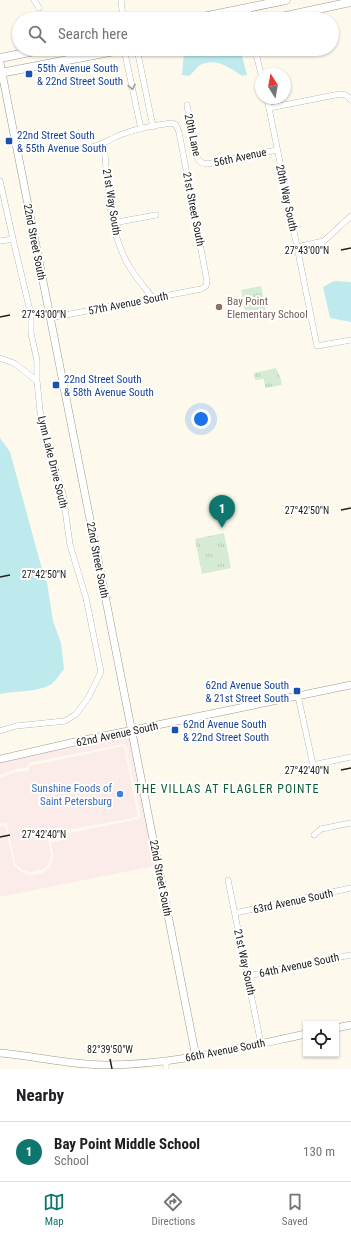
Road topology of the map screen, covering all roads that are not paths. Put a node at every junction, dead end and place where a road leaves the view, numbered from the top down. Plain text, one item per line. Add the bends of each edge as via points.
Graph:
1 (34, 0) edge
2 (122, 0) edge
3 (286, 0) edge
4 (276, 1) edge
5 (351, 2) edge
6 (39, 8) dead end
7 (248, 8) junction
8 (123, 12) edge
9 (228, 12) edge
10 (248, 12) edge
11 (305, 12) edge
12 (12, 56) edge
13 (88, 56) edge
14 (125, 56) edge
15 (138, 56) edge
16 (257, 56) edge
17 (0, 58) edge
18 (0, 62) edge
19 (260, 68) edge
20 (1, 73) edge
21 (351, 100) edge
22 (268, 104) edge
23 (187, 105) dead end
24 (269, 108) junction
25 (152, 126) junction
26 (140, 129) junction
27 (104, 144) junction
28 (17, 150) junction
29 (277, 150) junction
30 (202, 164) joint
31 (0, 181) edge
32 (156, 215) dead end
33 (351, 216) edge
34 (113, 223) junction
35 (13, 239) junction
36 (0, 242) edge
37 (297, 247) junction
38 (206, 286) joint
39 (153, 298) junction
40 (50, 318) junction
41 (351, 340) edge
42 (0, 358) edge
43 (37, 382) junction
44 (351, 685) edge
45 (298, 696) junction
46 (132, 730) junction
47 (0, 731) edge
48 (351, 757) edge
49 (0, 759) edge
50 (351, 823) edge
51 (314, 835) dead end
52 (228, 880) dead end
53 (351, 888) edge
54 (234, 913) junction
55 (351, 955) edge
56 (248, 976) junction
57 (351, 1025) edge
58 (339, 1027) edge
59 (303, 1035) edge
60 (261, 1044) junction
61 (0, 1052) edge
62 (196, 1057) junction
63 (166, 1061) junction
64 (78, 1066) edge
65 (166, 1069) edge

1 - 6 street
2 - 8 street
3 - 4 main road
4 - 7 main road
5 - 11 main road
7 - 9 main road
7 - 10 street
12 - 17 main road
13 - 20 main road
14 -> 26 street
15 - 25 street
16 - 19 street
18 - 20 street, 22nd Street South
20 - 28 street, 22nd Street South
21 - 24 street via 340,94
22 - 24 street, 20th Way South
23 - 30 street, 20th Lane via 196,155
24 - 29 street, 20th Way South
25 - 26 street
25 - 38 street, 21st Street South via 172,123 179,132
26 - 27 street via 115,137
27 - 28 street via 64,150
27 - 34 street, 21st Way South
28 - 40 street, 22nd Street South
29 - 30 street, 56th Avenue
29 - 37 street, 20th Way South
31 - 35 street
32 - 34 street
33 - 37 street via 324,241
34 - 39 street, 21st Way South via 129,266
35 - 36 street
35 - 43 street, Lynn Lake Drive South via 31,315
37 - 41 street, 20th Way South via 318,346
38 - 39 street, 57th Avenue South
39 - 40 street, 57th Avenue South
40 - 46 street, 22nd Street South
42 - 43 street via 14,363
43 - 47 street, Lynn Lake Drive South via 46,442 63,494 70,545 86,598 101,672 88,698 70,719 16,726
44 - 45 street, 62nd Avenue South
45 - 46 street, 62nd Avenue South
45 - 48 street via 313,765
46 - 49 street, 62nd Avenue South
46 - 62 street, 22nd Street South
50 - 51 street via 321,829
52 - 54 street, 21st Way South
53 - 54 street, 63rd Avenue South
54 - 56 street, 21st Way South
55 - 56 street, 64th Avenue South
56 - 60 street, 21st Way South
57 - 58 street
59 - 60 street, 66th Avenue South
60 - 62 street, 66th Avenue South
61 - 64 street, 66th Avenue South
62 - 63 street, 66th Avenue South
63 - 64 street, 66th Avenue South
63 - 65 street

